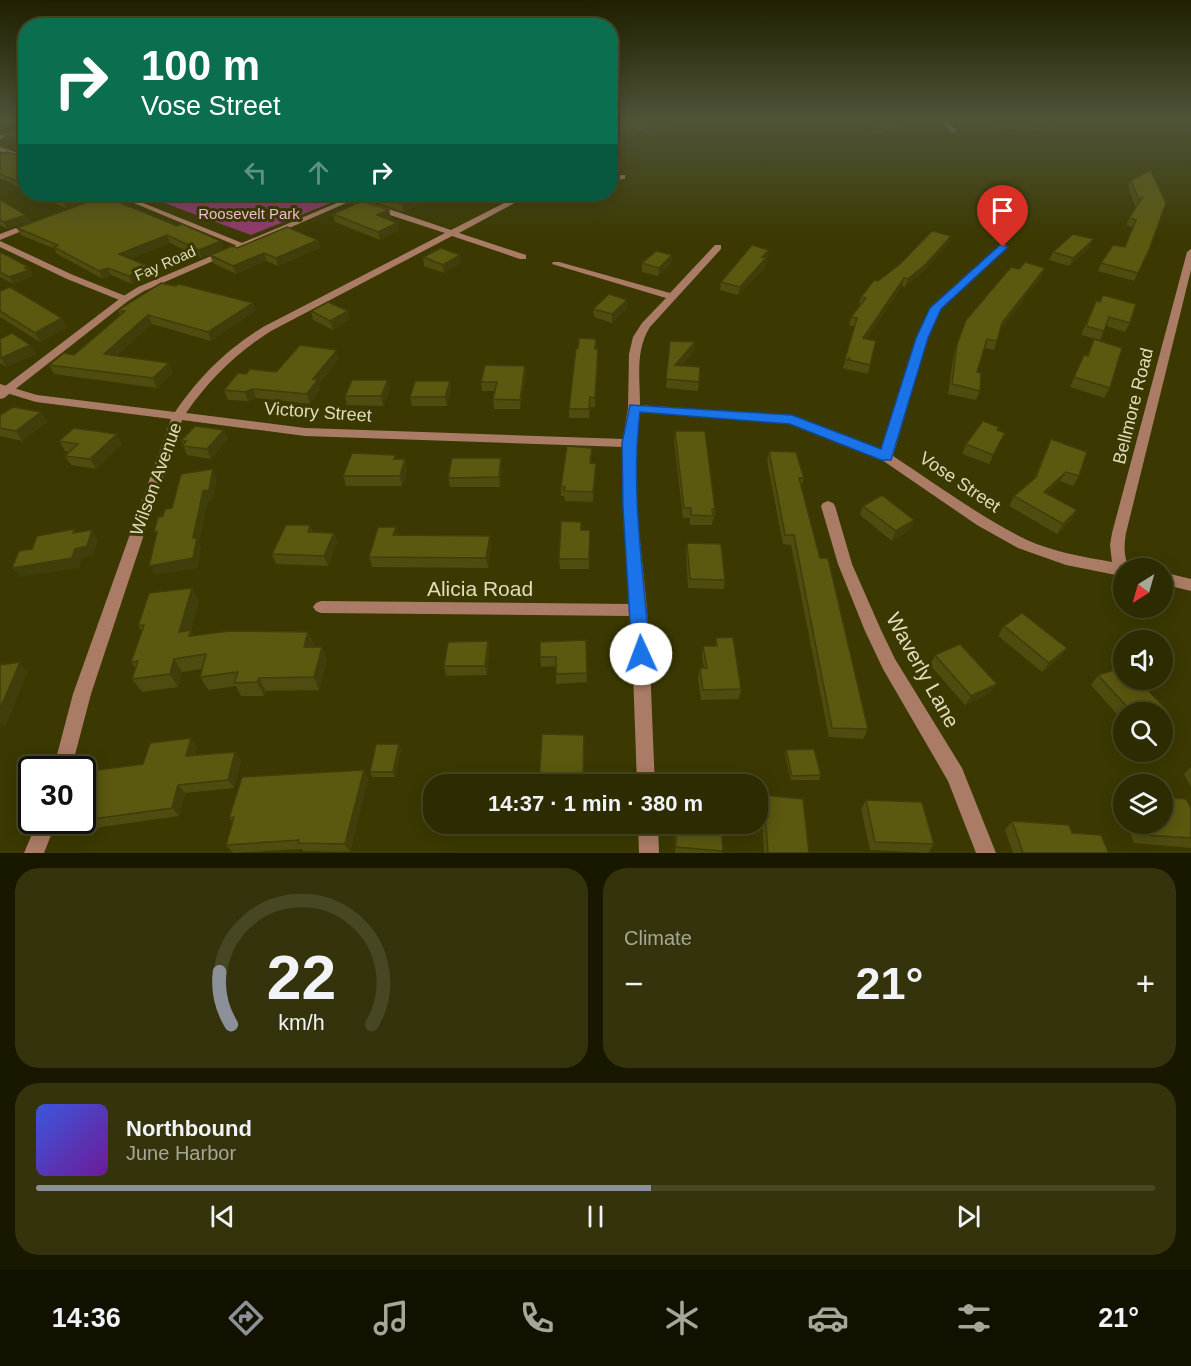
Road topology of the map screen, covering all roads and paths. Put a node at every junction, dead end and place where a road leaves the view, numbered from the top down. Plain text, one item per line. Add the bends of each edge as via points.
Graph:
1 (618, 177) edge
2 (622, 177) dead end
3 (134, 201) edge
4 (345, 201) edge
5 (356, 201) edge
6 (513, 201) edge
7 (43, 222) edge
8 (449, 232) junction
9 (0, 237) edge
10 (0, 243) edge
11 (243, 245) junction
12 (718, 247) dead end
13 (1003, 247) dead end
14 (1191, 252) edge
15 (523, 256) dead end
16 (556, 264) dead end
17 (672, 297) junction
18 (125, 299) junction
19 (2, 391) edge
20 (634, 408) junction
21 (178, 416) junction
22 (629, 443) junction
23 (886, 457) junction
24 (828, 506) dead end
25 (1120, 558) edge
26 (1113, 568) edge
27 (1173, 581) edge
28 (1191, 585) edge
29 (321, 607) dead end
30 (639, 610) junction
31 (66, 756) edge
32 (646, 774) edge
33 (42, 834) edge
34 (648, 834) edge
35 (34, 853) edge
36 (649, 853) edge
37 (986, 853) edge

1 - 2 street
3 - 11 street
4 - 11 street, Fay Road
5 - 8 street
6 - 8 street, Wilson Avenue
7 - 9 street
8 - 15 street
8 - 21 street, Wilson Avenue via 245,343 200,386
10 - 18 street
11 - 18 street, Fay Road
12 - 17 street
13 - 23 street via 936,308 922,338
14 - 25 street, Bellmore Road via 1119,533
16 - 17 street
17 - 20 street via 638,337 634,354
18 - 19 street, Fay Road
19 - 21 street, Victory Street
20 - 22 street
20 - 23 street, Vose Street via 792,420
21 - 22 street, Victory Street via 342,434
21 - 31 street, Wilson Avenue via 82,694
22 - 30 street
23 - 26 street, Vose Street via 1023,544 1066,559
24 - 37 street, Waverly Lane via 845,564 873,631 955,775
27 - 28 street
29 - 30 street, Alicia Road
30 - 32 street
33 - 35 street
34 - 36 street

